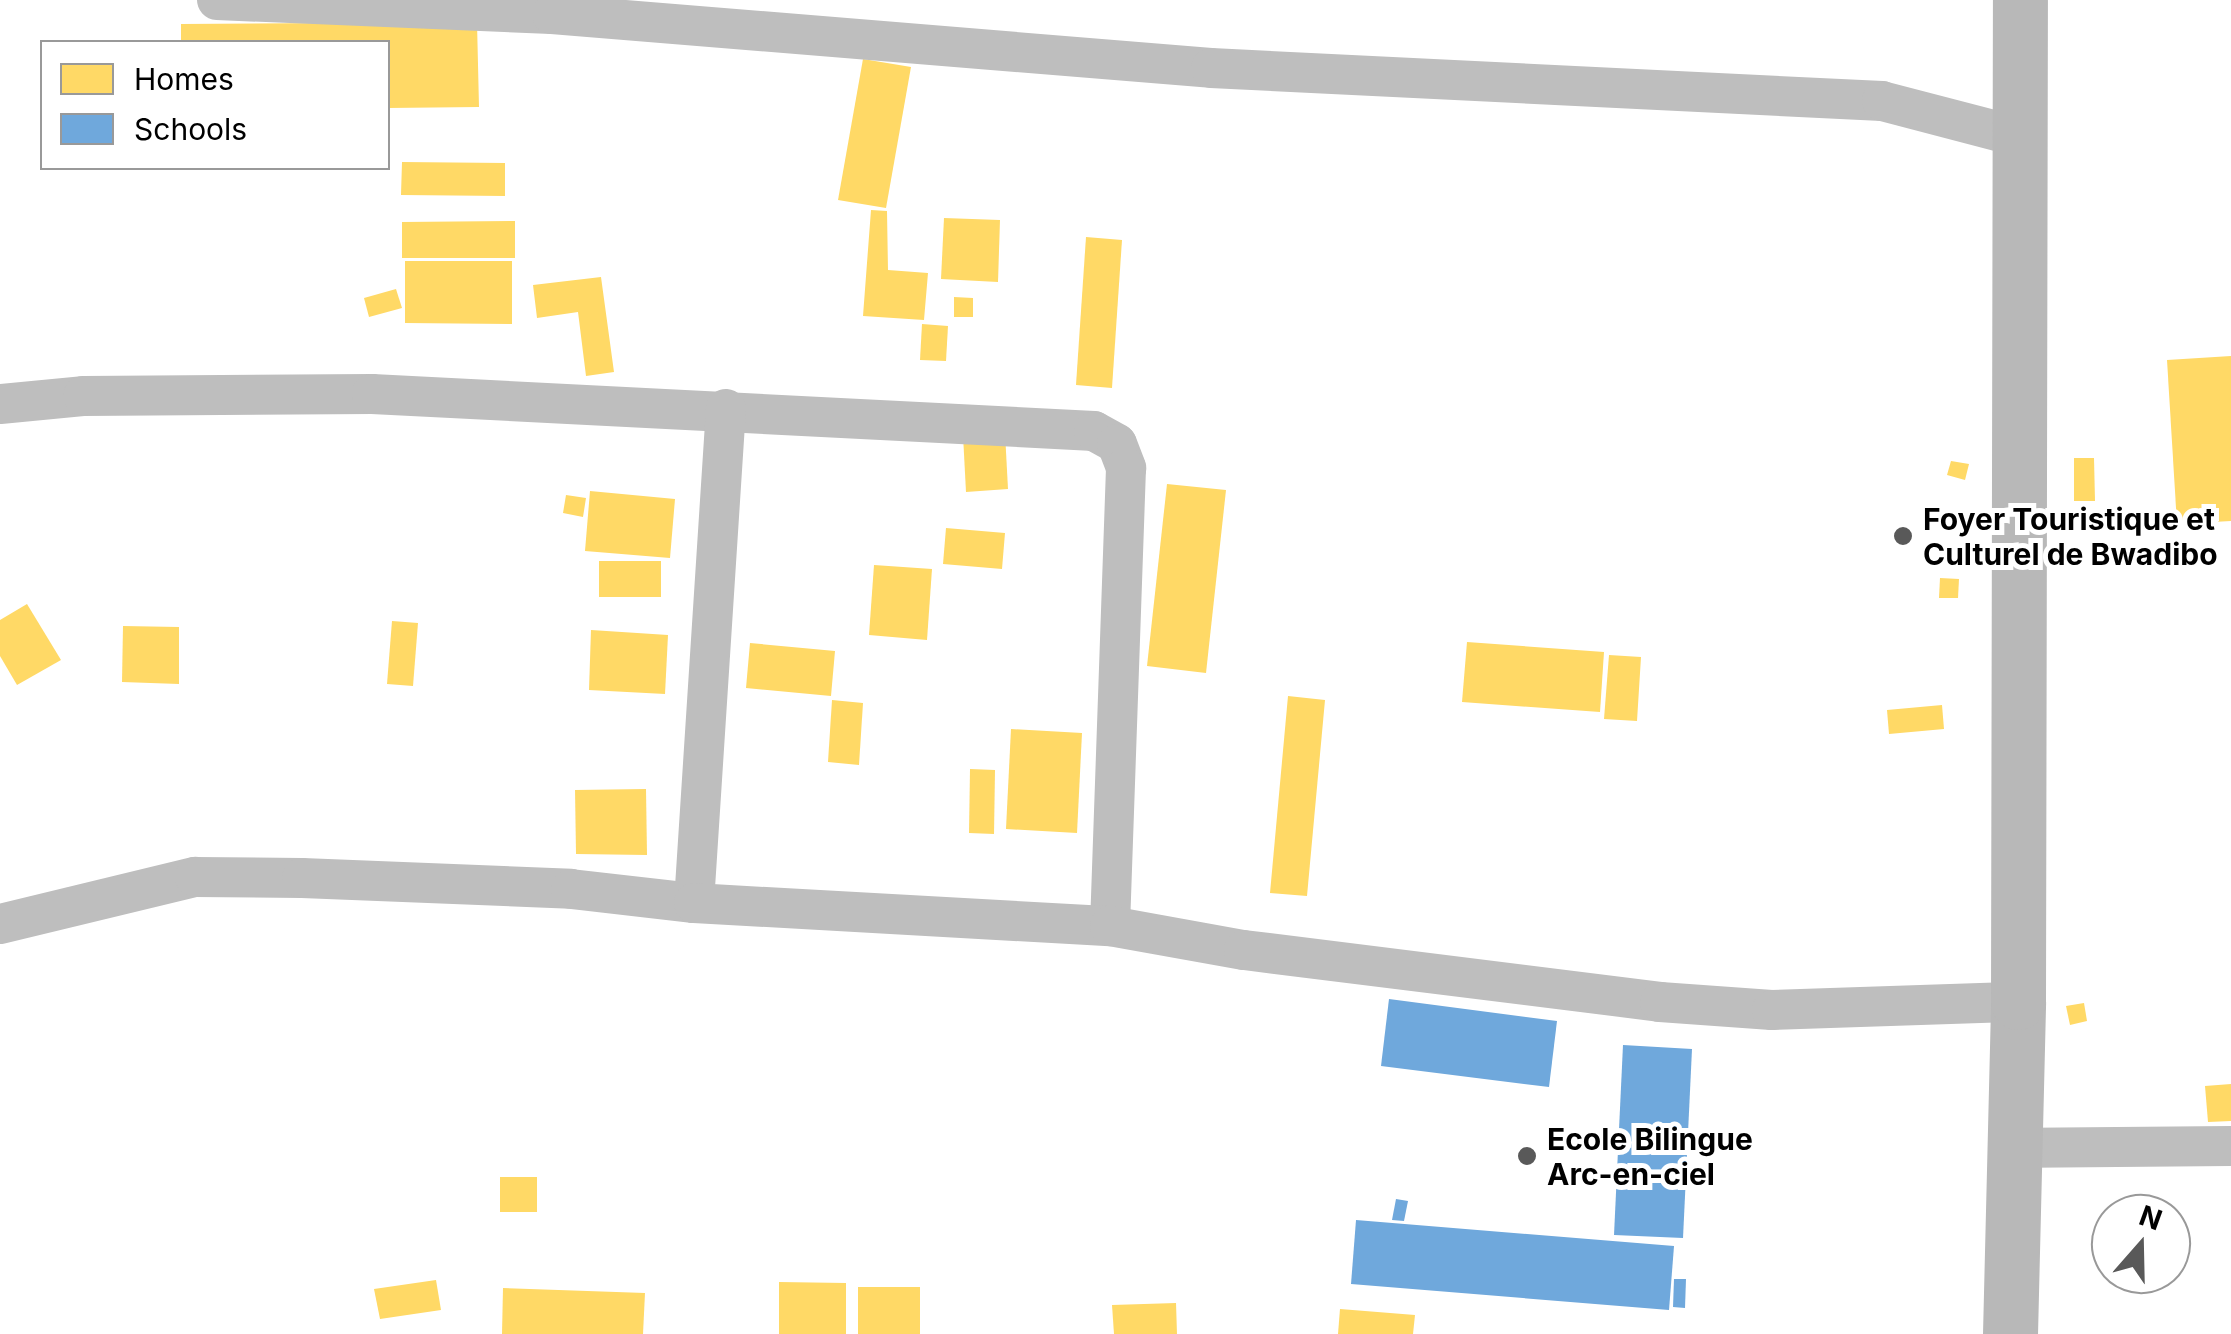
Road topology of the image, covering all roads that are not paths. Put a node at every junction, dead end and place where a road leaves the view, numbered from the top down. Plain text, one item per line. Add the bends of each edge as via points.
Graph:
1 (217, 0) edge
2 (2020, 0) edge
3 (2016, 136) junction
4 (0, 404) edge
5 (726, 410) junction
6 (694, 903) junction
7 (0, 924) edge
8 (1110, 926) junction
9 (2018, 1002) junction
10 (2231, 1146) edge
11 (2014, 1148) junction
12 (2010, 1334) edge

1 - 3 street via 572,15 1210,68 1882,101
2 - 3 main road
3 - 9 main road
4 - 5 street via 84,396 372,394
5 - 6 street
5 - 8 street via 1094,431 1117,444 1126,468
6 - 7 street via 571,889 195,877
6 - 8 street
8 - 9 street via 1336,963 1660,1002 1772,1010
9 - 11 main road
10 - 11 street
11 - 12 main road

